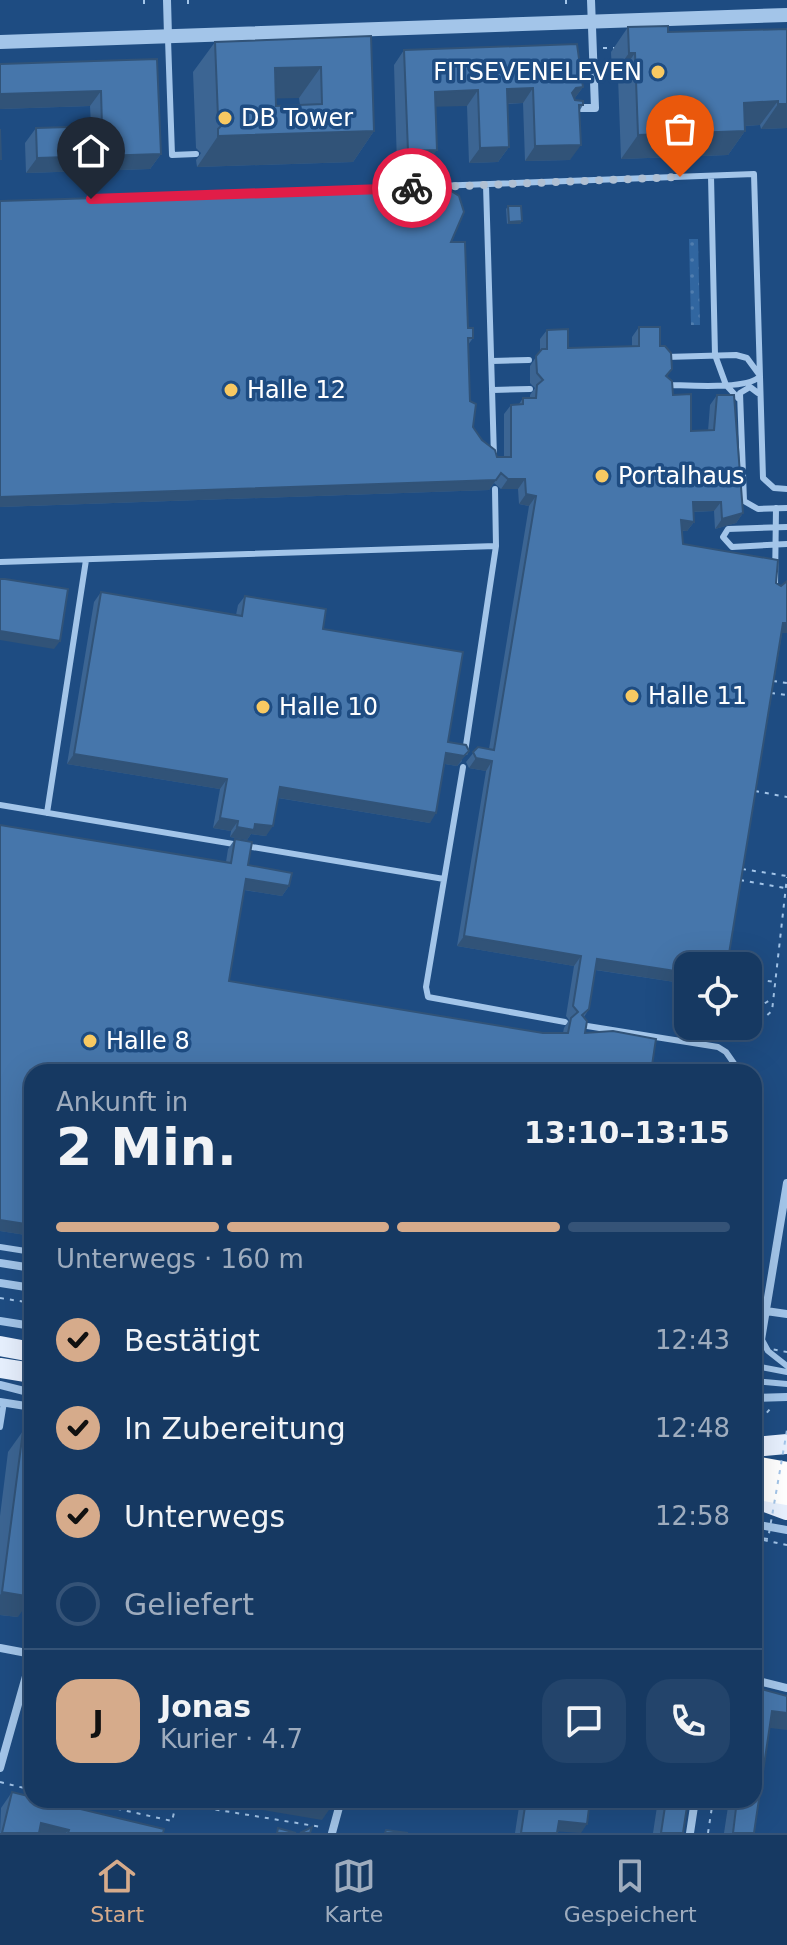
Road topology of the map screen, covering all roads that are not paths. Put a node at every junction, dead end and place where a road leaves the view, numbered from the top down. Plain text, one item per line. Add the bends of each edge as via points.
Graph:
1 (167, 0) edge
2 (591, 0) edge
3 (787, 15) edge
4 (592, 21) junction
5 (168, 36) junction
6 (0, 42) edge
7 (568, 109) edge
8 (196, 154) dead end
9 (711, 176) junction
10 (486, 185) junction
11 (219, 194) edge
12 (715, 355) junction
13 (664, 357) edge
14 (529, 360) dead end
15 (492, 361) junction
16 (759, 376) junction
17 (665, 385) edge
18 (726, 385) junction
19 (530, 389) dead end
20 (493, 390) junction
21 (760, 396) junction
22 (739, 399) junction
23 (494, 462) edge
24 (495, 489) edge
25 (787, 489) edge
26 (776, 508) junction
27 (787, 508) edge
28 (776, 527) junction
29 (787, 527) edge
30 (787, 544) edge
31 (777, 545) junction
32 (496, 546) junction
33 (86, 560) junction
34 (0, 562) edge
35 (774, 590) edge
36 (465, 756) edge
37 (463, 767) edge
38 (0, 805) edge
39 (47, 813) junction
40 (444, 879) junction
41 (565, 1022) dead end
42 (581, 1025) edge
43 (700, 1040) edge
44 (699, 1044) junction
45 (734, 1064) edge
46 (787, 1183) edge
47 (0, 1247) edge
48 (24, 1251) edge
49 (0, 1263) edge
50 (24, 1267) edge
51 (0, 1283) edge
52 (24, 1287) edge
53 (766, 1311) junction
54 (787, 1314) edge
55 (0, 1321) edge
56 (24, 1325) edge
57 (762, 1339) joint
58 (0, 1346) edge
59 (24, 1350) edge
60 (787, 1366) edge
61 (762, 1367) edge
62 (0, 1368) edge
63 (24, 1372) edge
64 (787, 1372) edge
65 (762, 1382) edge
66 (787, 1384) edge
67 (0, 1385) edge
68 (24, 1389) edge
69 (787, 1397) edge
70 (762, 1398) edge
71 (2, 1402) edge
72 (24, 1406) edge
73 (0, 1427) edge
74 (787, 1444) edge
75 (762, 1446) edge
76 (762, 1469) edge
77 (787, 1474) edge
78 (762, 1488) edge
79 (787, 1493) edge
80 (762, 1501) edge
81 (787, 1510) edge
82 (762, 1528) edge
83 (787, 1530) edge
84 (0, 1648) edge
85 (24, 1653) edge
86 (762, 1682) edge
87 (24, 1683) edge
88 (787, 1688) edge
89 (0, 1768) edge
90 (339, 1808) edge
91 (694, 1808) edge
92 (333, 1831) edge
93 (690, 1833) edge

1 - 5 street
2 - 4 street
3 - 4 street
4 - 5 street
4 - 7 street via 595,108
5 - 6 street
5 - 8 lane via 172,155
9 - 10 lane
9 - 12 lane
9 - 16 lane via 754,174
10 - 11 lane
10 - 15 lane
12 - 13 lane
12 - 16 lane via 747,358
12 - 18 lane
14 - 15 lane
15 - 20 lane
16 - 18 lane via 753,382
16 - 21 lane
17 - 18 lane
18 - 22 lane
19 - 20 lane
20 - 23 lane
21 - 22 lane via 745,387
21 - 25 lane via 763,478 769,486
22 - 26 lane via 744,501 758,509
24 - 32 lane
26 - 27 lane
26 - 28 lane
28 - 29 lane
28 - 31 lane
28 - 31 lane via 728,529 723,537 732,547
30 - 31 lane
31 - 35 lane
32 - 33 lane
32 - 36 lane
33 - 34 lane
33 - 39 lane
37 - 40 lane
38 - 39 lane
39 - 40 lane
40 - 41 lane via 428,997
42 - 44 lane
43 - 44 lane
44 - 45 lane via 718,1047
46 - 53 street
47 - 48 lane
49 - 50 street
51 - 52 street
53 - 54 street
53 - 57 street
55 - 56 street
57 - 60 lane
58 - 59 main road
61 - 64 lane
62 - 63 main road
65 - 66 lane
67 - 68 street
69 - 70 street
71 - 72 street
71 - 73 lane
74 - 75 main road
76 - 77 highway
78 - 79 highway
80 - 81 main road
82 - 83 street
84 - 85 street
86 - 88 street
87 - 89 street
90 - 92 street
91 - 93 street

